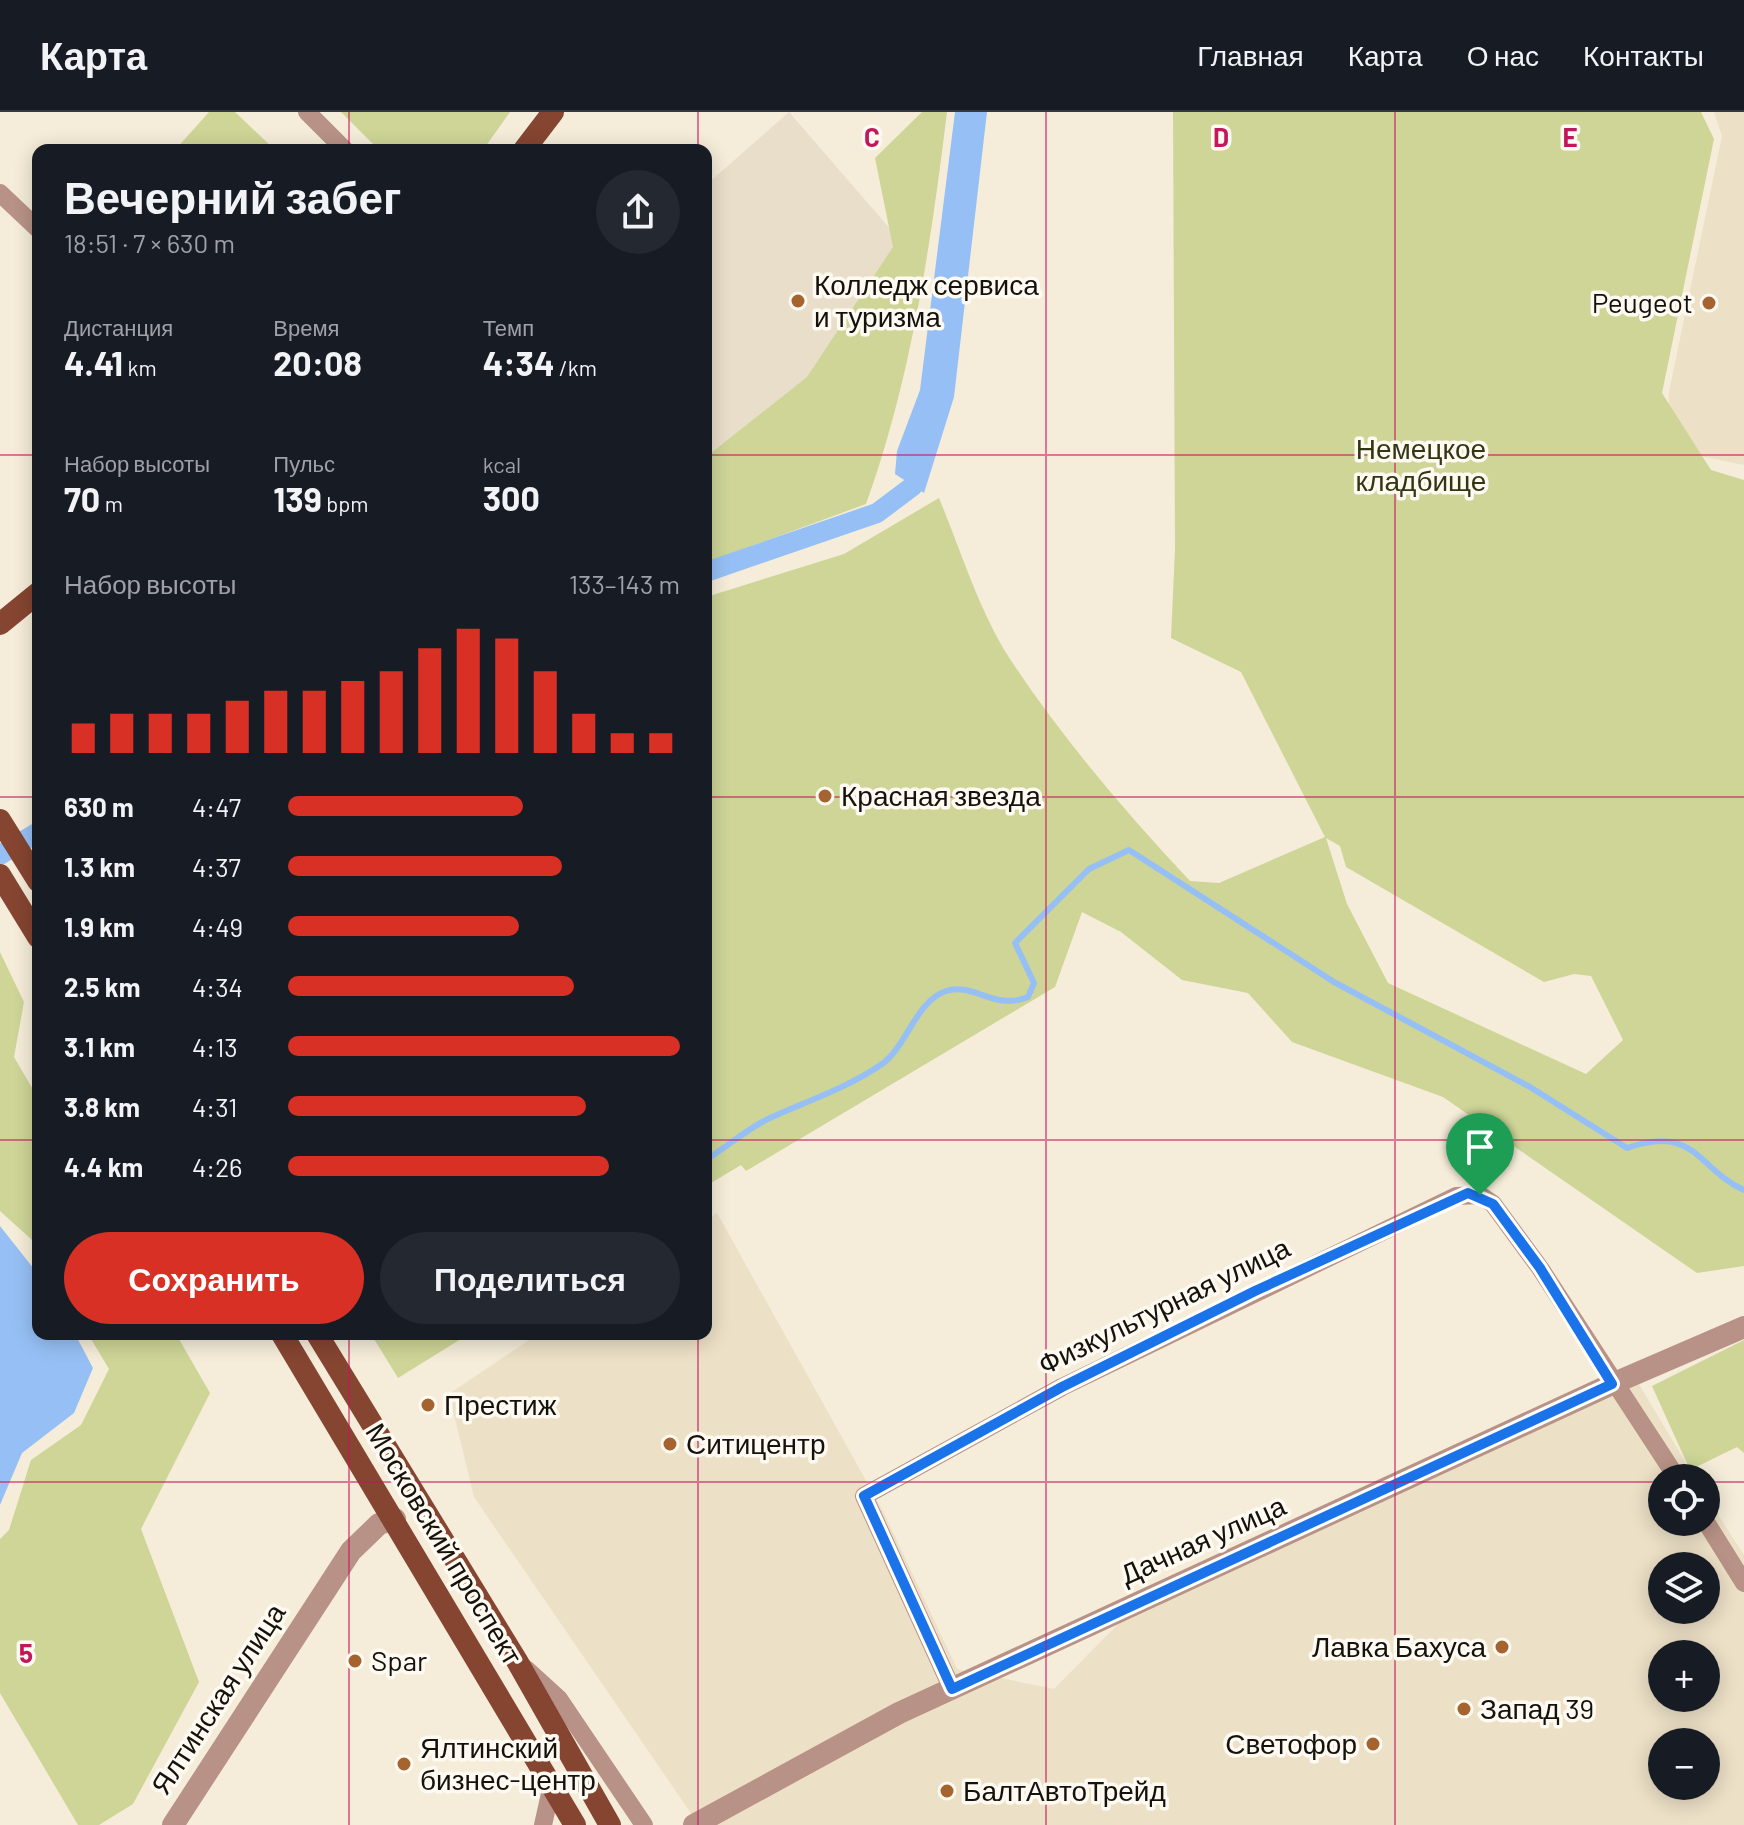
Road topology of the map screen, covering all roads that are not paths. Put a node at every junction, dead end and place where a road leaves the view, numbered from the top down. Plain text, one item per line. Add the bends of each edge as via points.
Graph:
1 (307, 112) edge
2 (553, 112) edge
3 (339, 144) edge
4 (529, 144) edge
5 (0, 193) edge
6 (32, 223) edge
7 (32, 598) edge
8 (0, 624) edge
9 (4, 827) edge
10 (32, 871) edge
11 (0, 875) edge
12 (32, 927) edge
13 (1744, 1327) edge
14 (286, 1340) edge
15 (321, 1340) edge
16 (1612, 1384) junction
17 (1667, 1464) edge
18 (395, 1519) junction
19 (1715, 1536) edge
20 (1744, 1583) edge
21 (517, 1661) junction
22 (952, 1689) junction
23 (552, 1785) junction
24 (173, 1825) edge
25 (543, 1825) edge
26 (575, 1825) edge
27 (610, 1825) edge
28 (644, 1825) edge
29 (694, 1825) edge

1 - 3 street
2 - 4 main road
5 - 6 street
7 - 8 main road
9 - 10 main road
11 - 12 main road
13 - 16 street, Дачная улица
14 - 18 main road, Московский проспект
15 - 21 main road, Московский проспект
16 - 17 street
16 - 22 street, Дачная улица
16 - 22 street, Физкультурная улица via 1493,1204 1480,1195 1456,1196 1075,1380 864,1496
18 - 23 main road, Московский проспект
18 - 24 street, Ялтинская улица via 314,1606
19 - 20 street
21 - 27 main road, Московский проспект
21 - 28 street, Московский проспект via 559,1699
22 - 29 street, Дачная улица
23 - 25 street
23 - 26 main road, Московский проспект

